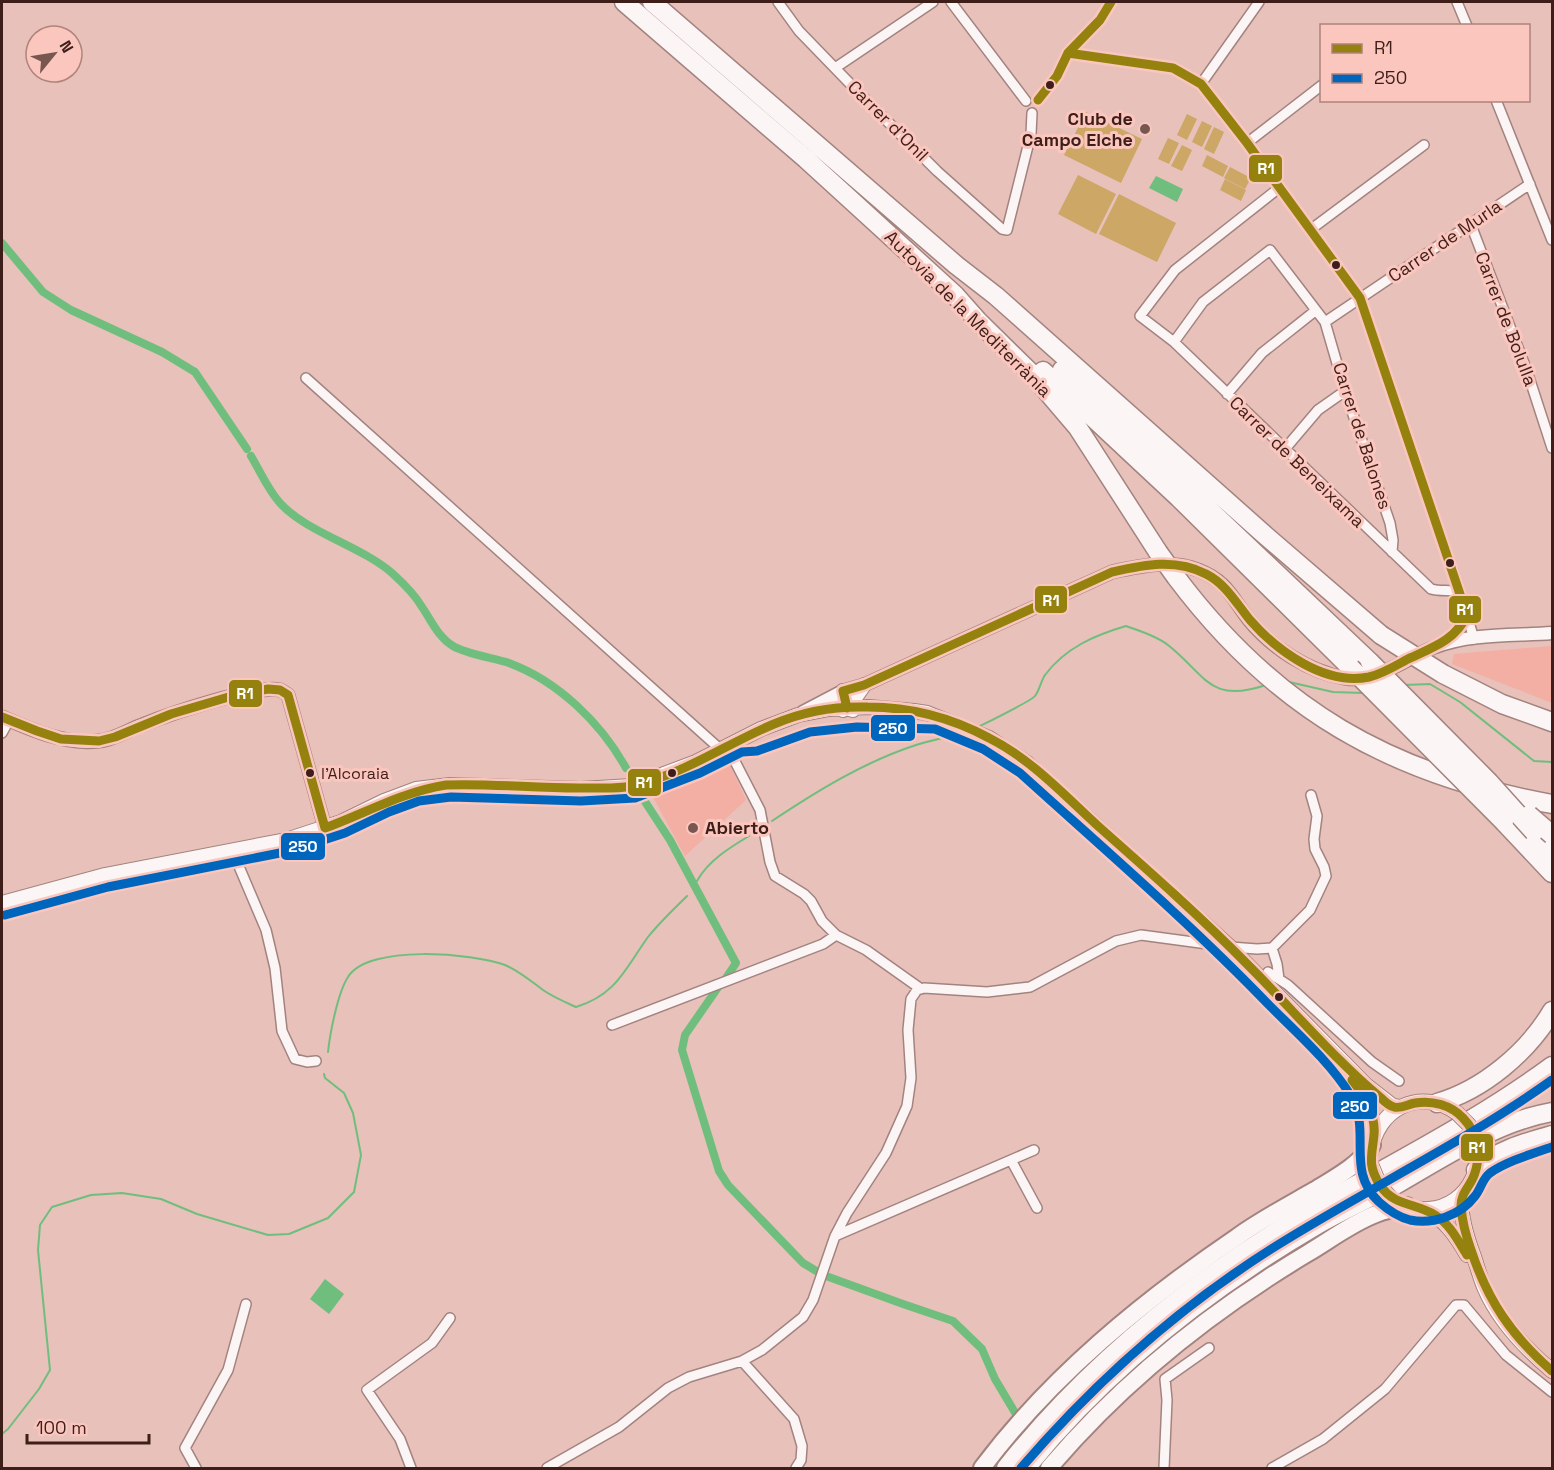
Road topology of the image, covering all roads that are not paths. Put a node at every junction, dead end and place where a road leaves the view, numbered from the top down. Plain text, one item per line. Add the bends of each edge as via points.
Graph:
1 (624, 2) edge
2 (652, 2) edge
3 (778, 2) edge
4 (933, 2) edge
5 (951, 2) edge
6 (1111, 2) edge
7 (1260, 2) edge
8 (1457, 2) edge
9 (1466, 24) edge
10 (1068, 53) junction
11 (835, 68) junction
12 (1200, 84) junction
13 (1320, 87) edge
14 (1038, 100) junction
15 (1026, 101) junction
16 (1497, 102) edge
17 (1032, 113) junction
18 (1247, 143) junction
19 (1424, 145) dead end
20 (1530, 184) junction
21 (1279, 188) junction
22 (1471, 225) junction
23 (1310, 230) junction
24 (1552, 240) edge
25 (956, 266) junction
26 (955, 295) junction
27 (1360, 298) junction
28 (1315, 311) junction
29 (1325, 321) junction
30 (1173, 342) junction
31 (306, 378) dead end
32 (1345, 391) junction
33 (1227, 394) junction
34 (1552, 448) edge
35 (1284, 450) junction
36 (1392, 552) junction
37 (1460, 592) junction
38 (1467, 615) junction
39 (1552, 633) edge
40 (1474, 639) junction
41 (1435, 646) junction
42 (864, 685) junction
43 (843, 691) junction
44 (869, 707) junction
45 (846, 708) junction
46 (891, 714) junction
47 (936, 717) junction
48 (5, 719) edge
49 (797, 719) junction
50 (1552, 722) edge
51 (2, 733) edge
52 (729, 745) junction
53 (1489, 782) junction
54 (1311, 795) dead end
55 (1552, 804) edge
56 (325, 828) junction
57 (1552, 835) edge
58 (1530, 839) junction
59 (232, 850) junction
60 (1552, 852) edge
61 (1552, 873) edge
62 (1552, 889) edge
63 (2, 903) edge
64 (836, 935) junction
65 (1230, 947) junction
66 (1272, 948) junction
67 (1268, 972) dead end
68 (1279, 979) junction
69 (921, 989) junction
70 (1552, 1011) edge
71 (612, 1025) dead end
72 (1328, 1048) junction
73 (316, 1061) dead end
74 (1552, 1066) edge
75 (1552, 1079) edge
76 (1400, 1081) dead end
77 (1437, 1103) junction
78 (1401, 1107) junction
79 (1552, 1112) edge
80 (1552, 1136) edge
81 (1373, 1140) junction
82 (1034, 1150) dead end
83 (1011, 1160) junction
84 (1476, 1170) junction
85 (1461, 1195) junction
86 (1365, 1199) junction
87 (1407, 1206) junction
88 (1037, 1208) dead end
89 (1424, 1209) junction
90 (836, 1236) junction
91 (1483, 1283) junction
92 (246, 1304) dead end
93 (450, 1318) dead end
94 (1209, 1348) dead end
95 (742, 1361) junction
96 (1552, 1371) edge
97 (1552, 1392) edge
98 (1035, 1451) edge
99 (196, 1468) edge
100 (411, 1468) edge
101 (547, 1468) edge
102 (796, 1468) edge
103 (982, 1468) edge
104 (1006, 1468) edge
105 (1164, 1468) edge
106 (1272, 1468) edge

1 - 26 highway, Autovia de la Mediterrània via 806,159
2 - 25 highway, Autovia de la Mediterrània
3 - 11 street, Carrer d'Onil via 799,31
4 - 11 street
5 - 15 street
6 - 10 street via 1100,20
7 - 12 street
8 - 9 street
10 - 12 street via 1173,68
10 - 14 street via 1057,76
11 - 17 street, Carrer d'Onil via 937,171 1002,229 1007,230 1031,134
12 - 18 street
13 - 18 street
14 - 15 street
14 - 17 street via 1040,107
15 - 17 street via 1026,109
16 - 20 street
18 - 21 street
19 - 23 street
20 - 22 street, Carrer de Murla
20 - 24 street
21 - 23 street
21 - 30 street, Carrer de Beneixama via 1174,270 1140,316
22 - 27 street, Carrer de Murla
22 - 34 street, Carrer de Bolulla
23 - 27 street
25 - 50 highway, Autovia de la Mediterrània, bridge via 996,296 1381,634 1443,674 1502,704
25 - 53 highway, bridge via 1370,662
26 - 55 highway, Autovia de la Mediterrània, bridge via 1078,428 1202,612 1278,687 1335,727 1420,770
26 - 58 highway, bridge via 982,315 1170,490 1504,822
27 - 29 street
27 - 37 street
28 - 29 street, Carrer de Balones
28 - 30 street, Carrer de Balones via 1270,250 1203,302
28 - 33 street via 1262,353
29 - 32 street, Carrer de Balones
30 - 33 street, Carrer de Beneixama
31 - 52 street
32 - 35 street via 1318,410
32 - 36 street, Carrer de Balones via 1390,523
33 - 35 street, Carrer de Beneixama
35 - 36 street, Carrer de Beneixama
36 - 37 street, Carrer de Beneixama via 1431,589
37 - 38 street
38 - 40 street
38 - 41 street via 1463,626
39 - 40 street
40 - 41 street
41 - 42 street via 1368,678 1348,679 1288,654 1264,636 1221,582 1197,569 1153,564 1112,572
42 - 43 street
42 - 44 street
42 - 45 main road
43 - 45 main road
43 - 49 street
44 - 45 main road
44 - 47 main road
45 - 46 main road
45 - 49 main road
46 - 47 main road
46 - 49 main road
47 - 65 main road via 989,738 1036,771
48 - 51 street
48 - 56 street via 76,742 102,741 234,695 280,690 288,695
49 - 52 main road via 754,739
52 - 56 main road via 632,786 581,789 450,784 416,789
52 - 64 street via 760,810 775,876 804,894
53 - 57 highway, bridge
53 - 58 highway, bridge
54 - 66 street via 1317,816 1314,839 1326,876 1310,910
56 - 59 main road
58 - 60 highway
58 - 61 highway
58 - 62 highway
59 - 63 main road via 105,875
59 - 73 street via 266,930 282,1031 295,1059
64 - 69 street via 866,950
64 - 71 street via 823,944
65 - 66 street
65 - 69 street via 1141,935 1116,941 1030,987 987,992
65 - 72 main road
66 - 68 street
67 - 68 street
68 - 76 street via 1358,1050
69 - 90 street via 911,999 907,1106 886,1153
70 - 77 highway via 1534,1037 1509,1061 1471,1088
72 - 78 main road via 1383,1100
72 - 81 main road via 1361,1090 1369,1108
74 - 98 highway via 1482,1113 1310,1211 1185,1294 1102,1366
75 - 86 highway via 1506,1114
77 - 78 main road via 1415,1102
77 - 84 main road, bridge via 1457,1113 1473,1132 1478,1148
78 - 81 main road via 1385,1119
79 - 86 highway via 1498,1129
80 - 84 highway via 1501,1154
81 - 87 main road, bridge via 1371,1164 1380,1186 1391,1198
81 - 98 highway via 1355,1164 1189,1270 1078,1363 1026,1416
82 - 83 street
83 - 88 street
83 - 90 street
84 - 85 main road
85 - 89 main road via 1448,1204
85 - 91 main road via 1467,1239
86 - 98 highway via 1274,1251 1184,1315
87 - 89 main road
87 - 98 highway via 1374,1214 1270,1276 1163,1355 1098,1414
89 - 91 main road via 1447,1226
90 - 95 street via 803,1317
91 - 96 main road via 1515,1335
92 - 99 street via 228,1370 184,1448
93 - 100 street via 432,1343 367,1390 400,1439
94 - 105 street via 1165,1378
95 - 101 street via 689,1377 619,1427
95 - 102 street via 794,1419 802,1446
97 - 106 street via 1506,1355 1464,1305 1456,1305 1385,1389 1323,1439
98 - 103 highway
98 - 104 highway

